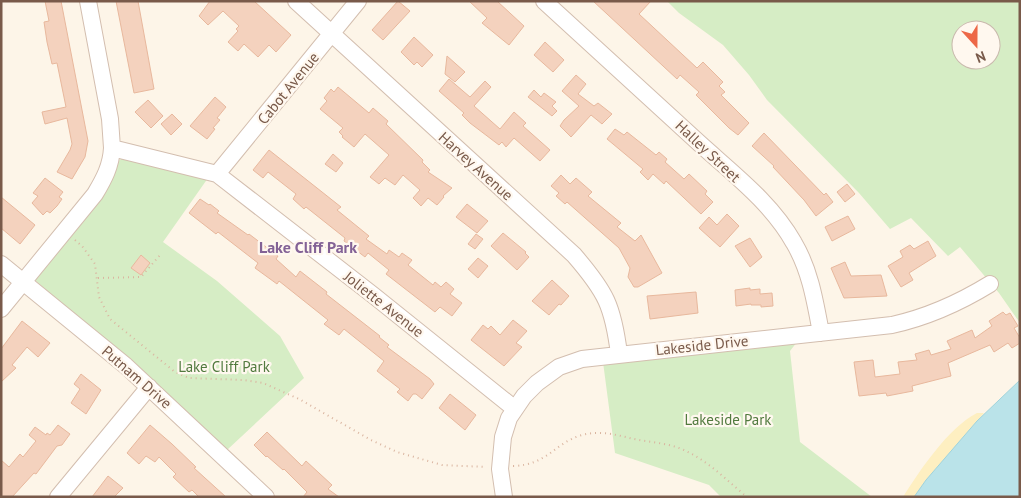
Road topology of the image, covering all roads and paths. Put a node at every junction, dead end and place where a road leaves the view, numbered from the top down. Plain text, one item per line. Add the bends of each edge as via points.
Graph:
1 (88, 1) edge
2 (296, 1) edge
3 (358, 1) edge
4 (544, 1) edge
5 (332, 33) junction
6 (112, 148) junction
7 (217, 174) junction
8 (79, 235) dead end
9 (160, 255) dead end
10 (1, 264) edge
11 (98, 278) junction
12 (24, 282) junction
13 (990, 284) dead end
14 (1, 309) edge
15 (821, 332) junction
16 (619, 354) junction
17 (148, 387) junction
18 (515, 409) junction
19 (500, 467) junction
20 (58, 497) edge
21 (266, 497) edge
22 (504, 497) edge
23 (747, 497) edge

1 - 6 street via 110,119
2 - 5 street, Harvey Avenue
3 - 5 street, Cabot Avenue
4 - 15 street, Halley Street via 768,206 782,223 808,273
5 - 7 street, Cabot Avenue
5 - 16 street, Harvey Avenue via 574,255 601,289 611,309
6 - 7 street, Joliette Avenue
6 - 12 street via 106,177 96,194
7 - 18 street, Joliette Avenue
8 - 11 path via 75,240 95,264
9 - 11 path via 141,277
10 - 12 street, Putnam Drive
11 - 19 path via 100,297 110,319 175,372 189,378 263,383 299,399 371,440 427,462
12 - 14 street
12 - 17 street, Putnam Drive
13 - 15 street, Lakeside Drive via 956,304 909,321
15 - 16 street, Lakeside Drive
16 - 18 street, Lakeside Drive via 582,359 559,367 536,383
17 - 20 street
17 - 21 street, Putnam Drive
18 - 19 street, Lakeside Drive via 503,436
19 - 22 street, Lakeside Drive
19 - 23 path via 540,461 572,439 607,433 678,448 711,465

